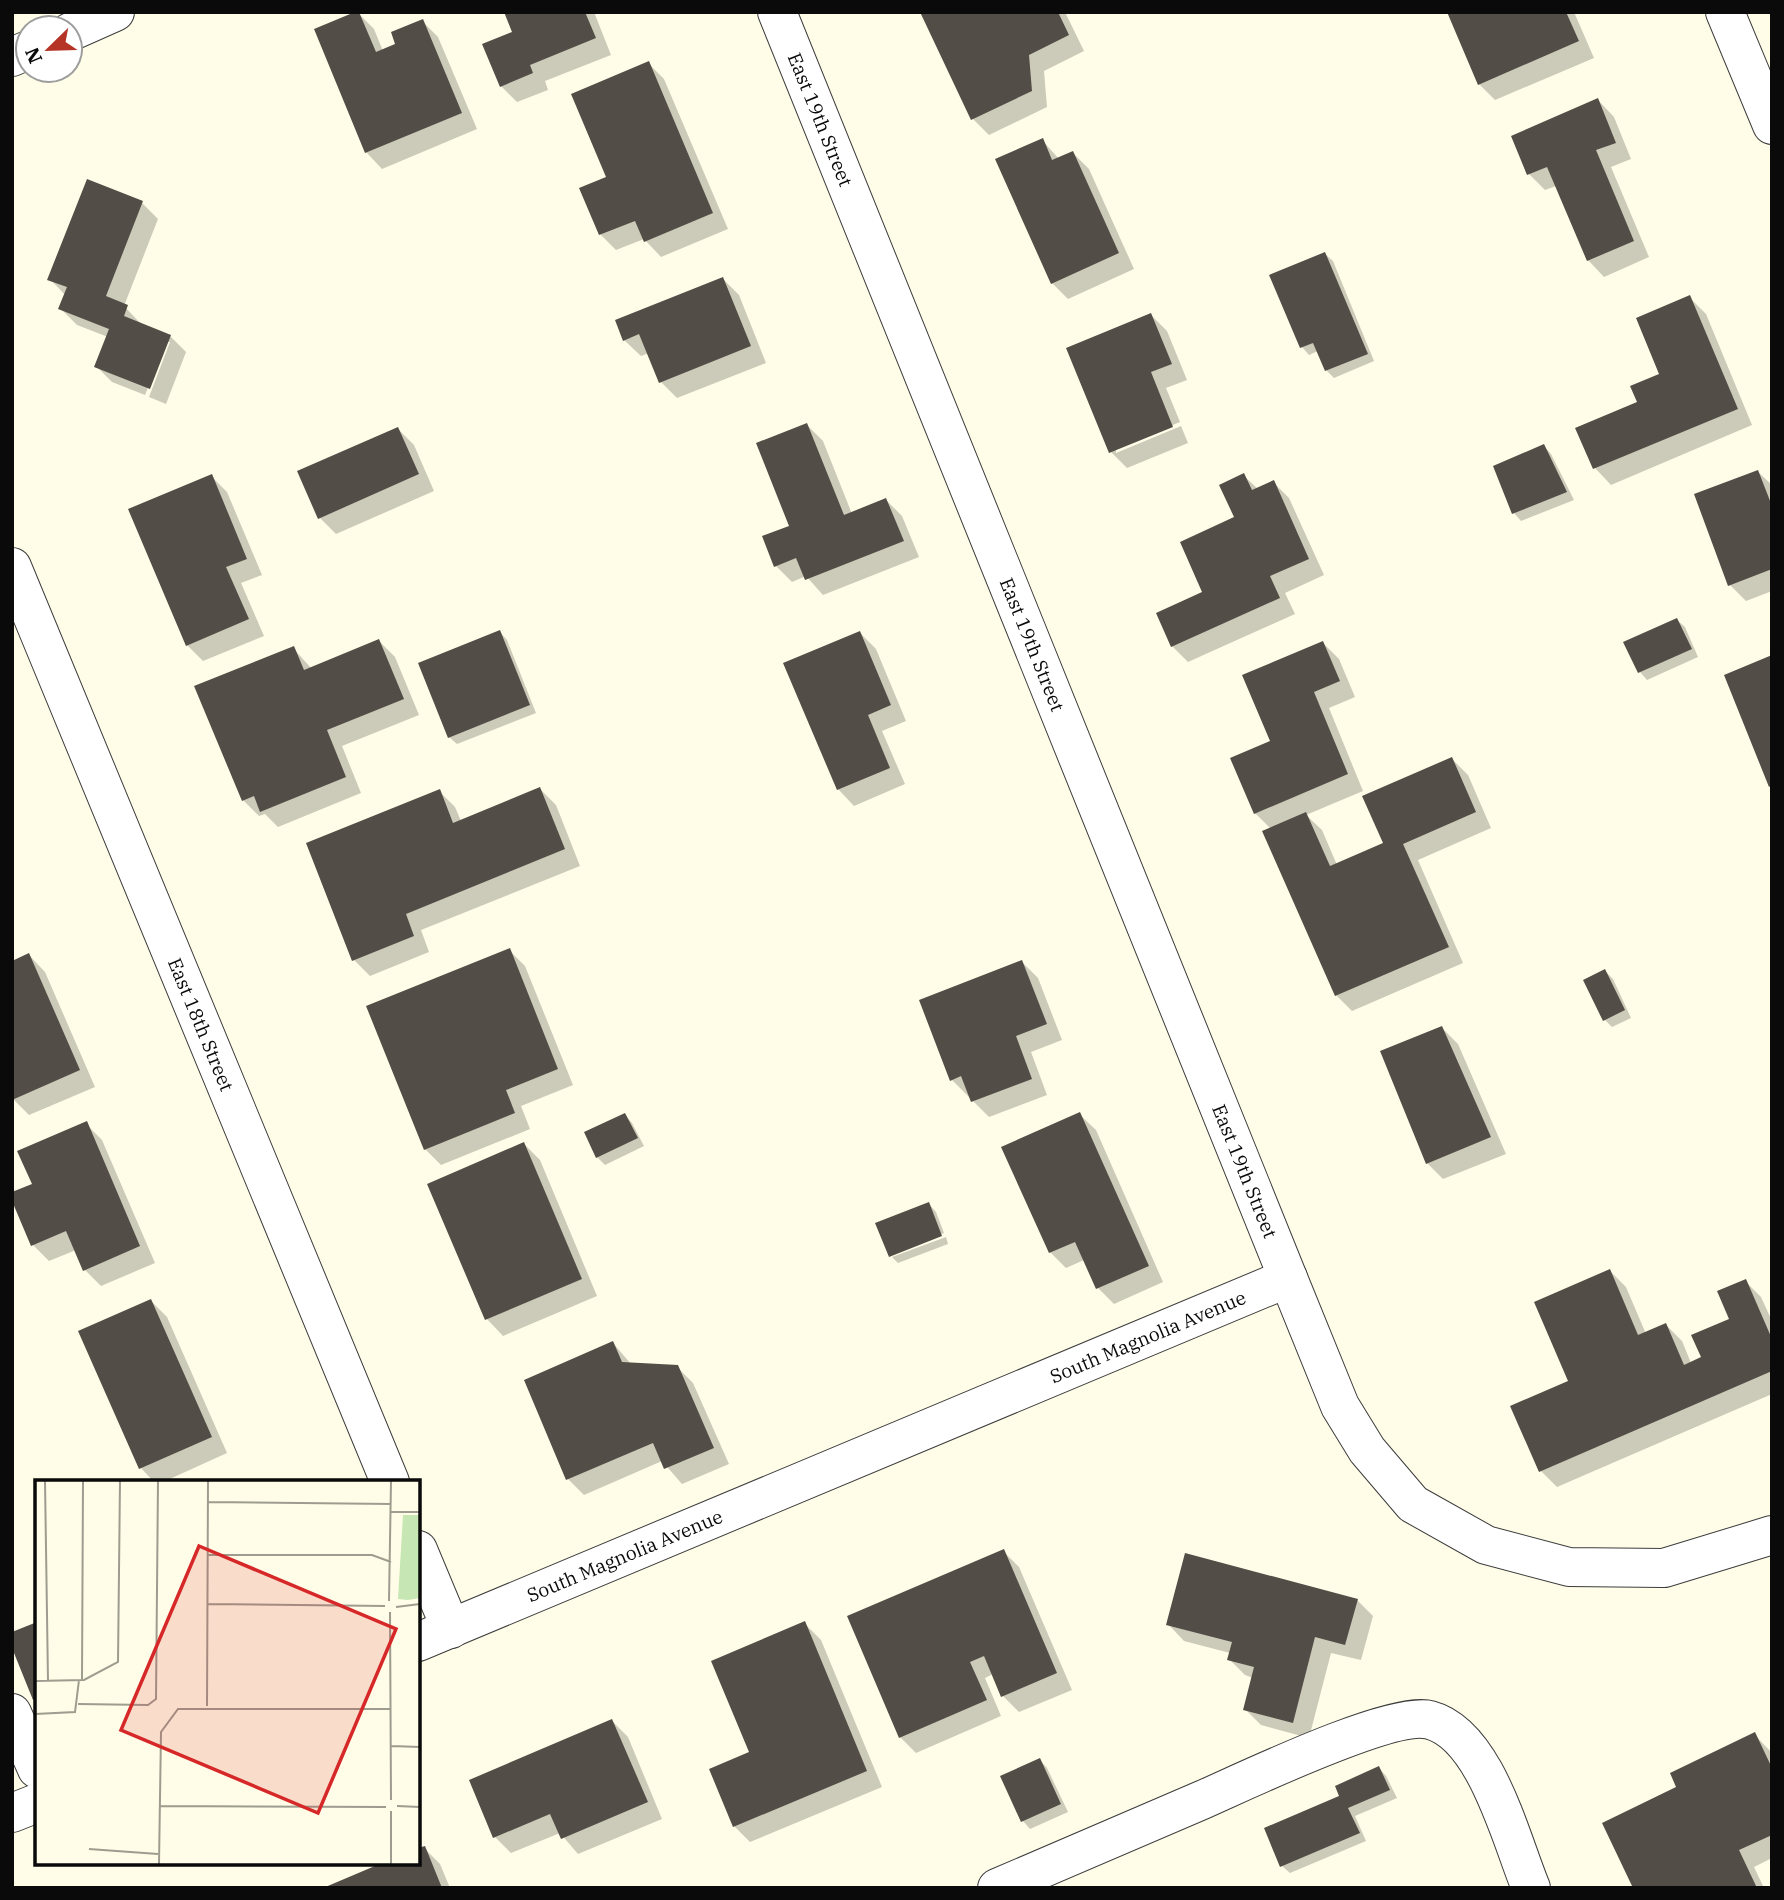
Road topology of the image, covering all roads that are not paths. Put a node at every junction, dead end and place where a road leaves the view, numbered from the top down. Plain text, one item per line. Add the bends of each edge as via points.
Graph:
1 (115, 12) edge
2 (777, 12) edge
3 (1725, 12) edge
4 (84, 26) edge
5 (1772, 125) edge
6 (12, 567) edge
7 (1288, 1278) junction
8 (389, 1480) edge
9 (1772, 1535) edge
10 (420, 1560) edge
11 (435, 1636) edge
12 (12, 1713) edge
13 (35, 1765) edge
14 (35, 1804) edge
15 (12, 1813) edge
16 (997, 1888) edge
17 (1531, 1888) edge

1 - 4 street
2 - 7 street, East 19th Street
3 - 5 street
6 - 8 street, East 18th Street
7 - 9 street via 1340,1406 1367,1450 1413,1504 1486,1545 1569,1567 1664,1568
7 - 11 street, South Magnolia Avenue
10 - 11 street
12 - 13 street
14 - 15 street
16 - 17 street via 1330,1745 1405,1721 1430,1720 1472,1750

